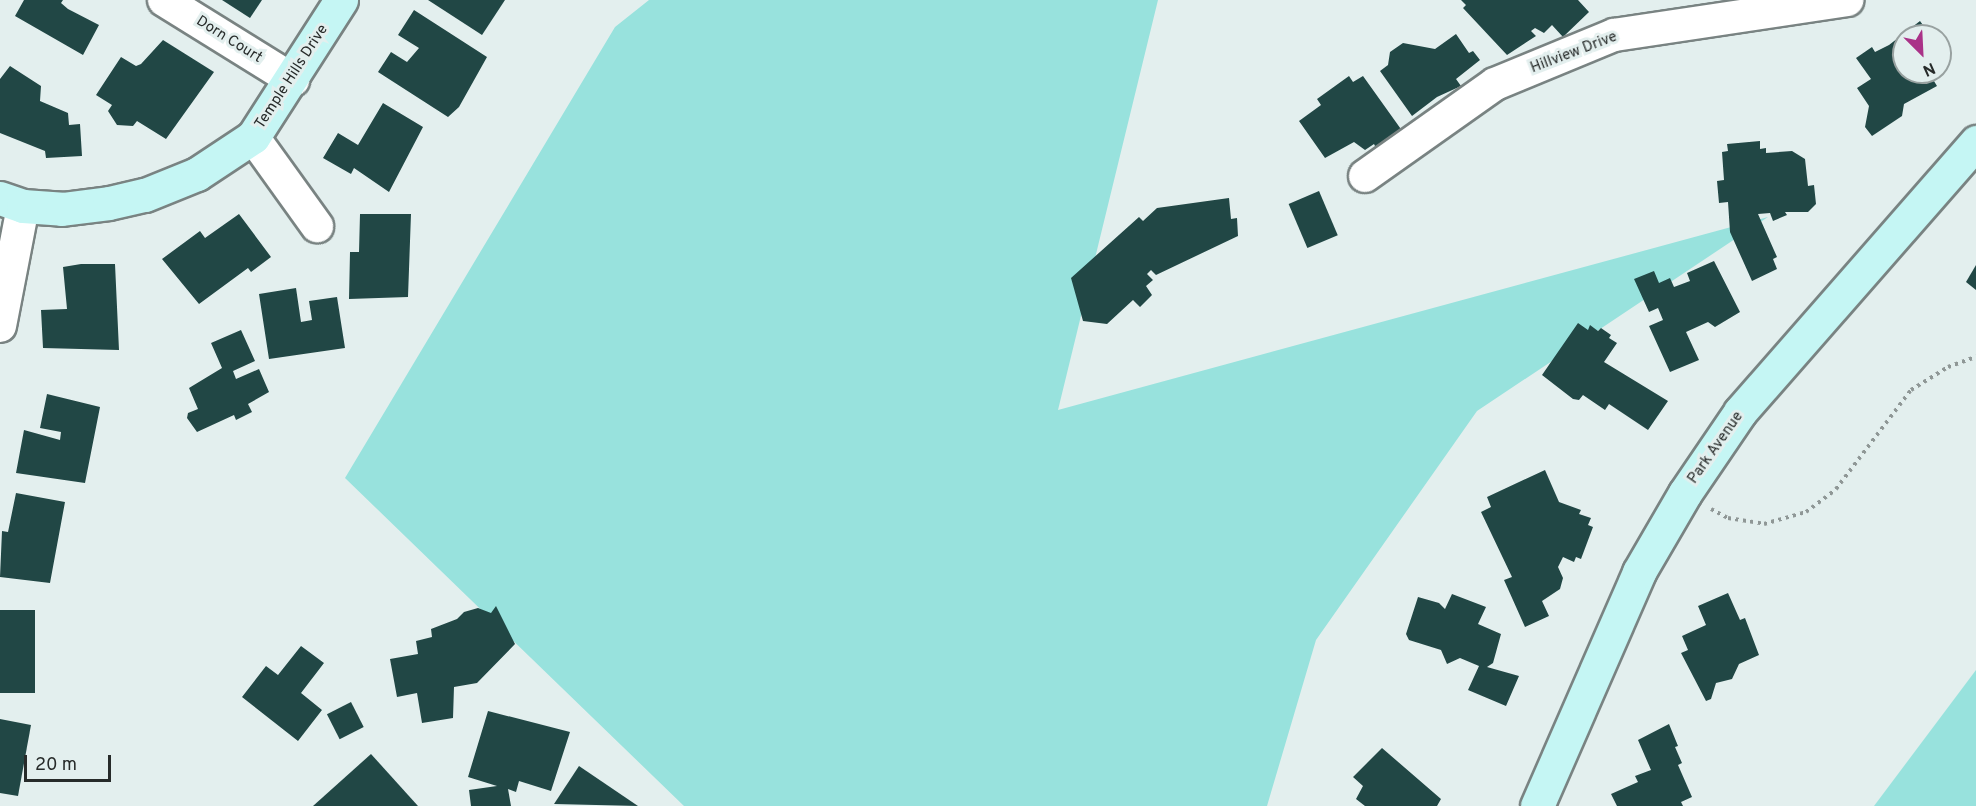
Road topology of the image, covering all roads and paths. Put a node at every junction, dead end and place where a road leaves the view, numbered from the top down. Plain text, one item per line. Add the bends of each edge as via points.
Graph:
1 (164, 0) edge
2 (341, 0) edge
3 (1847, 0) edge
4 (293, 80) junction
5 (253, 137) junction
6 (1976, 142) edge
7 (1365, 176) dead end
8 (11, 202) edge
9 (317, 226) dead end
10 (0, 326) edge
11 (1976, 357) edge
12 (1685, 493) junction
13 (1537, 806) edge

1 - 4 street, Dorn Court
2 - 4 main road, Temple Hills Drive
3 - 7 street, Hillview Drive via 1614,35 1495,84
4 - 5 main road, Temple Hills Drive
5 - 8 main road, Temple Hills Drive via 197,174 145,195 62,209
5 - 9 street
6 - 12 main road, Park Avenue via 1740,412
8 - 10 street
11 - 12 path via 1948,367 1911,390 1836,489 1806,512 1755,523 1728,518
12 - 13 main road, Park Avenue via 1639,572

